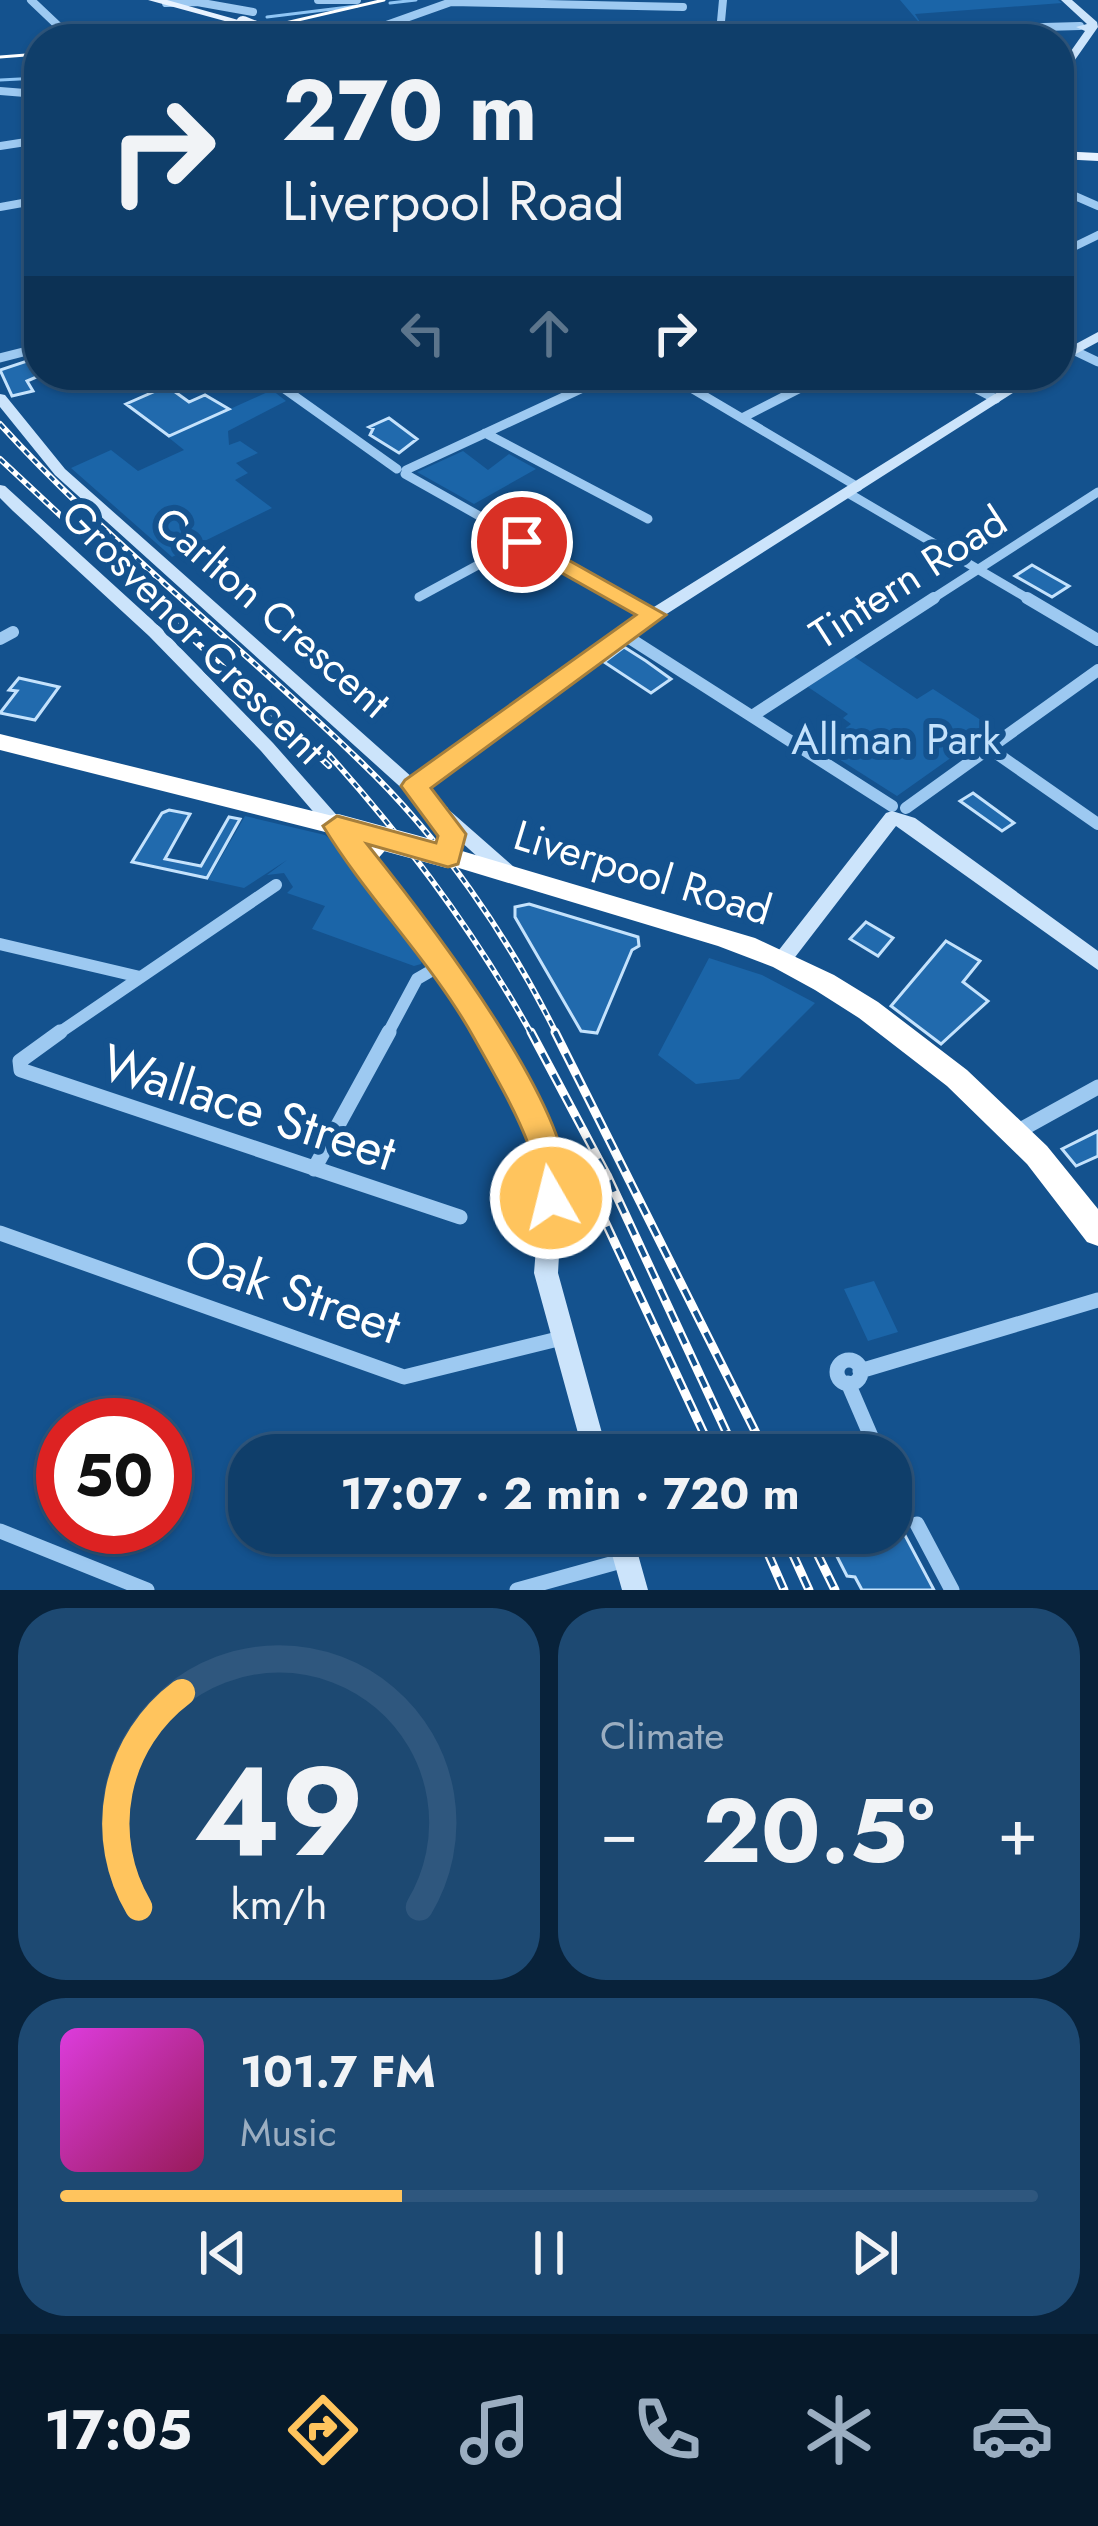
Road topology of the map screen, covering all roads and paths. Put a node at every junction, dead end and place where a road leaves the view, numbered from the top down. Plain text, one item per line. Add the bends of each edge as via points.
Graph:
1 (31, 0) edge
2 (248, 0) edge
3 (318, 0) edge
4 (357, 0) edge
5 (1066, 0) edge
6 (160, 2) edge
7 (519, 3) junction
8 (682, 4) edge
9 (246, 15) junction
10 (56, 24) edge
11 (260, 24) edge
12 (389, 24) edge
13 (513, 24) edge
14 (1089, 28) edge
15 (286, 390) edge
16 (578, 390) edge
17 (694, 390) edge
18 (797, 390) edge
19 (979, 390) edge
20 (1010, 390) edge
21 (0, 398) edge
22 (996, 399) junction
23 (742, 418) junction
24 (485, 433) junction
25 (402, 471) junction
26 (0, 489) edge
27 (853, 490) junction
28 (1098, 492) edge
29 (648, 520) dead end
30 (522, 542) junction
31 (980, 570) junction
32 (419, 597) dead end
33 (654, 615) junction
34 (13, 632) dead end
35 (623, 634) junction
36 (0, 639) edge
37 (1098, 640) edge
38 (1098, 670) edge
39 (752, 716) junction
40 (2, 744) edge
41 (989, 748) junction
42 (414, 786) junction
43 (312, 799) junction
44 (284, 812) junction
45 (439, 812) junction
46 (899, 813) junction
47 (1098, 824) edge
48 (337, 826) junction
49 (376, 847) junction
50 (448, 856) junction
51 (506, 872) junction
52 (276, 885) dead end
53 (0, 944) edge
54 (782, 960) junction
55 (1098, 962) edge
56 (443, 964) junction
57 (140, 977) junction
58 (1098, 1087) edge
59 (1015, 1134) junction
60 (314, 1169) junction
61 (460, 1217) dead end
62 (0, 1233) edge
63 (1098, 1233) edge
64 (1098, 1300) edge
65 (562, 1338) junction
66 (590, 1434) edge
67 (868, 1434) edge
68 (917, 1524) dead end
69 (0, 1531) edge
70 (603, 1554) edge
71 (624, 1554) edge
72 (147, 1590) edge
73 (517, 1590) edge
74 (635, 1590) edge
75 (952, 1590) edge

1 - 10 street
2 - 9 street
3 - 4 street
5 - 14 main road
6 - 9 main road
7 - 8 street
7 - 12 street via 451,2
7 - 13 street
9 - 11 main road, bridge
15 - 25 street
16 - 24 street
17 - 23 street
18 - 23 street
19 - 22 street
20 - 22 main road
21 - 42 main road, Carlton Crescent via 60,472
22 - 27 main road
23 - 27 street
24 - 25 street
24 - 29 street
25 - 30 street
26 - 43 main road, Grosvenor Crescent via 154,631
27 - 31 street
27 - 33 main road
28 - 31 street, Tintern Road
30 - 32 street
30 - 33 street
31 - 37 street
31 - 39 street, Tintern Road
33 - 35 main road
34 - 36 street
35 - 39 street
35 - 42 main road
38 - 41 street
39 - 46 street
40 - 44 highway, Liverpool Road
41 - 46 street
41 - 47 street
42 - 45 main road, Carlton Crescent
43 - 44 highway
43 - 48 main road, Grosvenor Crescent
44 - 48 highway, Liverpool Road
45 - 50 highway via 454,840
45 - 51 main road, Carlton Crescent
46 - 54 main road
46 - 55 main road
48 - 49 highway, Liverpool Road, bridge
49 - 50 highway, Liverpool Road, bridge
49 - 56 main road
50 - 51 highway, Liverpool Road
51 - 54 highway, Liverpool Road
52 - 57 street
53 - 57 street
54 - 59 highway, Liverpool Road via 880,1020
56 - 60 street via 414,984
56 - 65 main road via 549,1156 545,1258
57 - 60 street, Wallace Street via 30,1052 19,1064 26,1075
58 - 59 street
59 - 63 highway, Liverpool Road via 1061,1179
60 - 61 street, Wallace Street
62 - 65 street, Oak Street via 404,1377
64 - 67 street via 854,1377 854,1406
65 - 66 main road
68 - 75 street
69 - 72 street
70 - 73 street
71 - 74 main road

